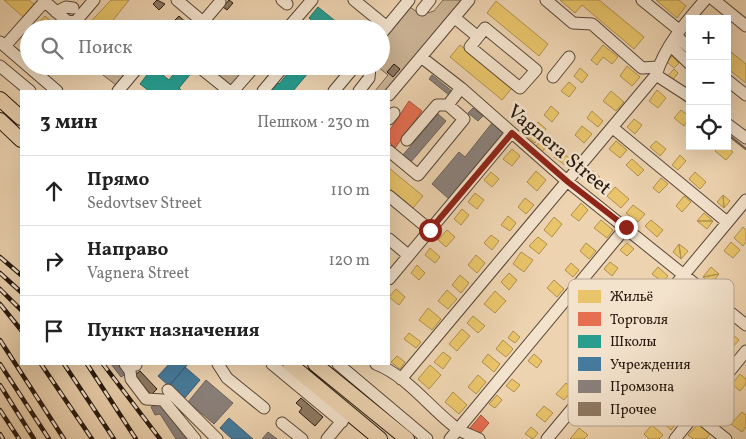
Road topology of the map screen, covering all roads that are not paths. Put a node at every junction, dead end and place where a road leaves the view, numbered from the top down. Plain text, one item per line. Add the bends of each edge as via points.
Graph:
1 (44, 0) edge
2 (94, 0) edge
3 (178, 0) edge
4 (312, 0) edge
5 (354, 0) edge
6 (410, 0) edge
7 (430, 0) edge
8 (469, 0) edge
9 (546, 0) edge
10 (642, 0) edge
11 (705, 0) edge
12 (714, 0) edge
13 (220, 2) dead end
14 (73, 8) dead end
15 (422, 10) dead end
16 (56, 12) junction
17 (455, 18) junction
18 (25, 20) edge
19 (66, 20) edge
20 (77, 20) edge
21 (200, 20) edge
22 (204, 20) edge
23 (295, 20) edge
24 (373, 20) edge
25 (390, 24) edge
26 (20, 25) edge
27 (746, 26) edge
28 (478, 37) junction
29 (675, 37) junction
30 (2, 44) edge
31 (686, 45) edge
32 (16, 56) junction
33 (421, 57) junction
34 (569, 57) dead end
35 (20, 59) edge
36 (688, 60) edge
37 (2, 68) edge
38 (536, 70) junction
39 (657, 71) junction
40 (38, 75) edge
41 (131, 75) edge
42 (209, 75) edge
43 (247, 75) edge
44 (276, 75) edge
45 (347, 75) edge
46 (369, 75) edge
47 (731, 83) edge
48 (462, 88) junction
49 (29, 90) edge
50 (56, 90) edge
51 (119, 90) edge
52 (228, 90) edge
53 (234, 90) edge
54 (264, 90) edge
55 (335, 90) edge
56 (360, 90) edge
57 (390, 94) edge
58 (686, 94) edge
59 (746, 95) edge
60 (0, 99) edge
61 (448, 105) junction
62 (20, 117) edge
63 (0, 120) edge
64 (731, 127) edge
65 (613, 128) junction
66 (512, 133) junction
67 (746, 138) edge
68 (20, 139) edge
69 (407, 140) dead end
70 (390, 151) edge
71 (568, 182) junction
72 (390, 197) edge
73 (746, 200) edge
74 (727, 222) junction
75 (626, 227) junction
76 (430, 230) junction
77 (390, 239) edge
78 (408, 255) junction
79 (684, 274) junction
80 (390, 278) edge
81 (582, 279) edge
82 (680, 279) edge
83 (690, 279) edge
84 (568, 296) edge
85 (734, 315) edge
86 (746, 325) edge
87 (746, 351) edge
88 (132, 365) edge
89 (219, 365) edge
90 (273, 365) edge
91 (291, 365) edge
92 (316, 365) edge
93 (339, 365) edge
94 (378, 365) edge
95 (734, 366) edge
96 (401, 379) junction
97 (168, 390) dead end
98 (264, 408) dead end
99 (568, 414) edge
100 (345, 417) junction
101 (282, 423) dead end
102 (687, 426) edge
103 (710, 426) edge
104 (456, 429) junction
105 (195, 439) edge
106 (218, 439) edge
107 (302, 439) edge
108 (327, 439) edge
109 (380, 439) edge
110 (406, 439) edge
111 (427, 439) edge
112 (450, 439) edge
113 (479, 439) edge
114 (547, 439) edge
115 (676, 439) edge
116 (726, 439) edge

1 - 16 street
1 - 18 street
2 - 20 street
3 - 21 street
4 - 23 street
5 - 24 street
6 - 25 street
7 - 15 street
8 - 17 street
9 - 39 street via 573,23 592,24 642,68
10 - 29 street
11 - 29 street
12 - 27 street
13 - 22 street
14 - 16 street via 66,7
16 - 19 street
17 - 28 street
17 - 33 street
26 - 30 street
28 - 38 street via 485,28
28 - 38 street via 470,47 520,88
29 - 31 street
29 - 36 street
29 - 39 street
30 - 32 street
32 - 35 street
32 - 37 street
33 - 48 street, Vagnera Street
33 - 57 street
34 - 38 street via 555,75
37 - 49 street
39 - 58 street
39 - 65 street
40 - 50 street
41 - 51 street
42 - 52 street
43 - 53 street
44 - 54 street
45 - 55 street
46 - 56 street
47 - 59 street
48 - 61 street
48 - 66 street, Vagnera Street
60 - 62 main road
61 - 69 street via 437,105
61 - 70 street via 464,120 418,175
63 - 68 main road
64 - 67 street
65 - 71 street
65 - 74 street
66 - 71 street, Vagnera Street
66 - 76 street
71 - 75 street, Vagnera Street
71 - 96 street
72 - 76 street
73 - 74 street
74 - 79 street
75 - 79 street, Vagnera Street
75 - 81 street
76 - 78 street
77 - 78 street
78 - 80 street
79 - 82 street
79 - 83 street, Vagnera Street
84 - 104 street
85 - 86 street, Vagnera Street
87 - 95 street
88 - 105 street via 131,379 146,399 162,400
89 - 98 street via 227,378
90 - 100 street
91 - 100 main road
92 - 110 main road
93 - 111 street
94 - 96 street
96 - 104 street
97 - 106 street
99 - 114 street
100 - 108 street
100 - 109 main road
101 - 107 street
102 - 115 street
103 - 116 street
104 - 112 street
104 - 113 street

